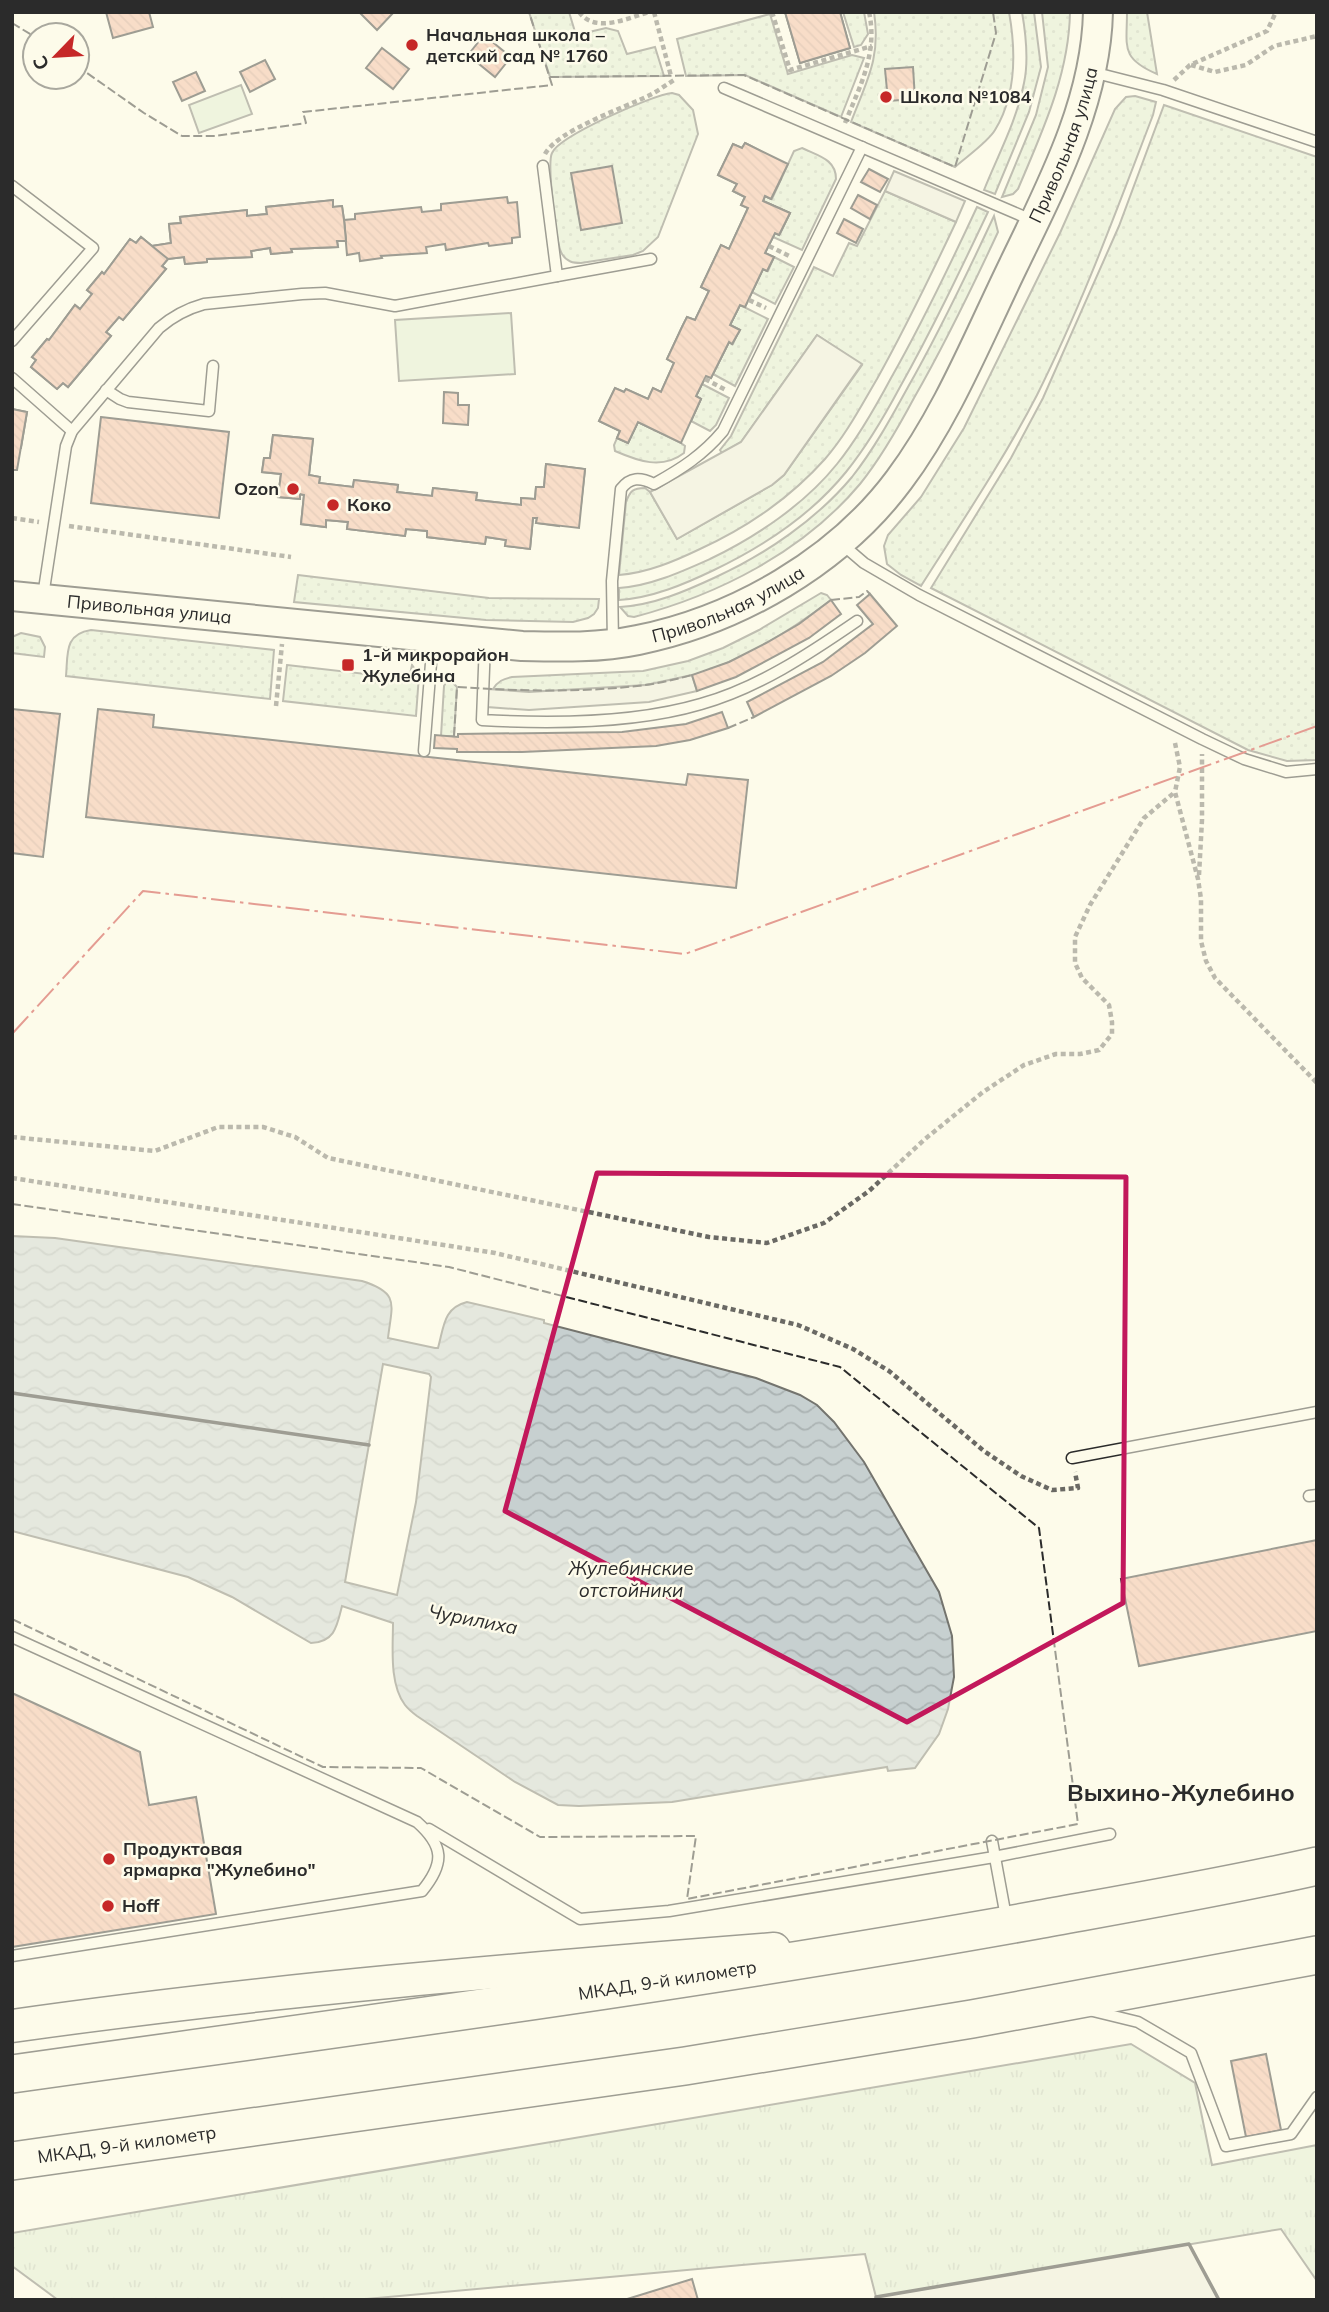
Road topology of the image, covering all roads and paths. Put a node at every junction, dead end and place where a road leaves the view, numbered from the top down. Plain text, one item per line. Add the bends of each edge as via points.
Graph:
1 (579, 12) edge
2 (652, 12) edge
3 (772, 12) edge
4 (869, 12) edge
5 (1098, 12) edge
6 (1276, 12) edge
7 (1317, 36) edge
8 (872, 46) junction
9 (1190, 65) junction
10 (1091, 72) junction
11 (724, 88) dead end
12 (1163, 90) junction
13 (843, 127) dead end
14 (1317, 142) edge
15 (862, 147) junction
16 (543, 166) joint
17 (12, 186) edge
18 (1034, 222) junction
19 (769, 246) dead end
20 (651, 259) dead end
21 (805, 264) junction
22 (557, 276) junction
23 (12, 341) edge
24 (213, 366) dead end
25 (12, 377) edge
26 (705, 379) dead end
27 (106, 390) junction
28 (740, 396) junction
29 (72, 431) junction
30 (12, 518) edge
31 (54, 524) junction
32 (840, 542) junction
33 (291, 557) dead end
34 (12, 596) edge
35 (42, 600) junction
36 (857, 621) dead end
37 (284, 624) junction
38 (433, 638) junction
39 (485, 643) junction
40 (613, 644) junction
41 (276, 706) dead end
42 (1167, 722) junction
43 (1202, 739) junction
44 (424, 751) dead end
45 (1317, 769) edge
46 (1175, 792) junction
47 (1199, 879) junction
48 (1317, 1083) edge
49 (12, 1138) edge
50 (12, 1178) edge
51 (1317, 1412) edge
52 (1072, 1458) joint
53 (12, 1637) edge
54 (416, 1822) junction
55 (1110, 1834) dead end
56 (992, 1841) dead end
57 (994, 1857) junction
58 (1317, 1866) edge
59 (1007, 1925) junction
60 (957, 1934) junction
61 (1317, 1955) edge
62 (12, 1956) edge
63 (1061, 2003) junction
64 (12, 2026) edge
65 (12, 2074) edge
66 (1317, 2097) edge
67 (12, 2161) edge

1 - 2 path via 597,23
2 - 16 path via 672,78 653,94 565,135 549,147
3 - 8 path via 790,70
4 - 8 path
5 - 10 main road, Привольная улица
6 - 9 path via 1267,30
7 - 9 path via 1274,46 1246,65 1215,72
8 - 13 path
9 - 12 path
10 - 12 lane
10 - 18 main road, Привольная улица via 1073,133
11 - 15 lane
12 - 14 lane
15 - 18 lane
15 - 21 lane
16 - 22 lane
17 - 23 lane via 93,248
18 - 32 main road, Привольная улица via 920,447 899,480
19 - 21 path
20 - 22 lane
21 - 28 lane
22 - 27 lane via 395,306 325,293 204,304 169,320
24 - 27 lane via 209,411 128,402
25 - 29 lane
26 - 28 path
27 - 29 lane
28 - 40 lane via 723,431 697,458 654,484 634,479 621,489 612,581
29 - 31 lane
30 - 31 path
31 - 33 path
31 - 35 lane
32 - 40 main road, Привольная улица via 744,603 678,630
32 - 42 lane via 864,563 919,595
34 - 35 main road, Привольная улица
35 - 37 main road, Привольная улица
36 - 39 lane via 780,670 701,704 651,715 592,720 482,720
37 - 38 main road, Привольная улица
37 - 41 path
38 - 39 main road, Привольная улица
38 - 44 lane
39 - 40 main road, Привольная улица via 568,648
42 - 43 lane
42 - 46 path via 1180,767
43 - 45 lane via 1286,772
43 - 47 path
46 - 47 path
46 - 49 path via 1144,818 1075,937 1075,963 1082,978 1109,1005 1112,1034 1099,1050 1056,1054 1024,1065 982,1093 869,1191 824,1223 767,1243 709,1237 328,1158 295,1138 264,1127 218,1127 155,1151
47 - 48 path via 1206,961 1216,978
50 - 52 path via 495,1253 798,1325 889,1371 1021,1476 1052,1490 1078,1488
51 - 52 lane
53 - 54 lane
54 - 57 lane via 580,1919 669,1911
54 - 62 lane via 433,1836 440,1857 435,1875 422,1891
55 - 57 lane
56 - 57 lane
57 - 59 lane
58 - 59 highway, МКАД, 9-й километр
59 - 60 highway, МКАД, 9-й километр
60 - 64 main road via 472,1973 159,2005
60 - 65 highway, МКАД, 9-й километр via 672,1981
61 - 63 highway, МКАД, 9-й километр
63 - 66 lane via 1138,2022 1191,2053 1226,2146 1291,2134
63 - 67 highway, МКАД, 9-й километр via 685,2066

